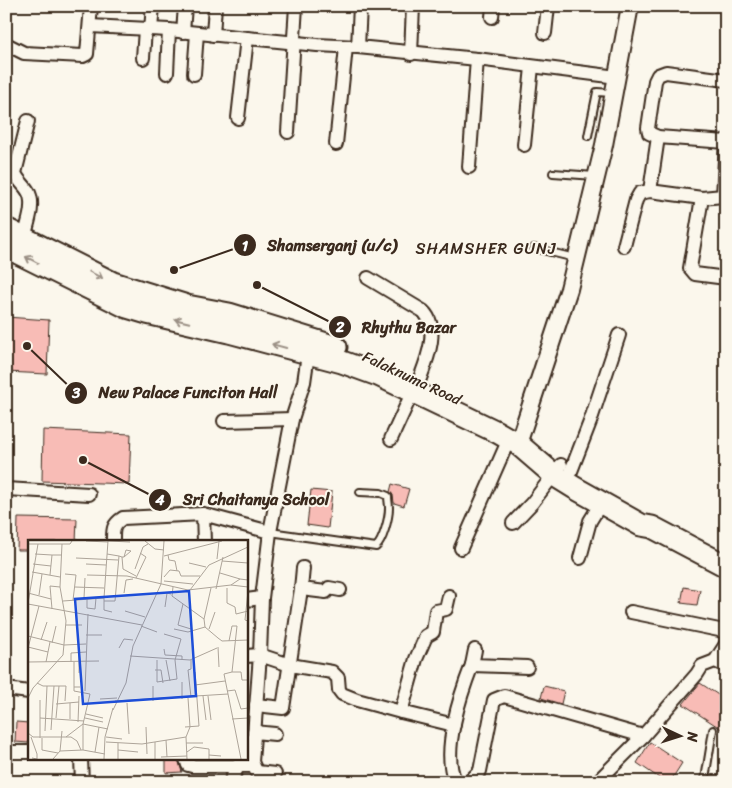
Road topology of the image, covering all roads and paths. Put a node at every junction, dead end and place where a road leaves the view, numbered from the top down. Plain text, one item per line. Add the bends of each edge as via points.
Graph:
1 (91, 6) edge
2 (153, 6) edge
3 (185, 6) edge
4 (215, 6) edge
5 (296, 6) edge
6 (360, 6) edge
7 (414, 6) edge
8 (548, 6) edge
9 (630, 6) edge
10 (90, 26) junction
11 (148, 29) junction
12 (169, 30) junction
13 (183, 32) junction
14 (197, 33) junction
15 (546, 33) dead end
16 (213, 36) junction
17 (247, 38) junction
18 (294, 43) junction
19 (6, 44) edge
20 (352, 47) junction
21 (411, 54) junction
22 (143, 58) dead end
23 (477, 59) junction
24 (532, 67) junction
25 (167, 72) dead end
26 (194, 74) dead end
27 (726, 80) edge
28 (615, 85) junction
29 (238, 118) dead end
30 (28, 121) dead end
31 (288, 132) dead end
32 (588, 136) dead end
33 (658, 137) junction
34 (726, 141) edge
35 (336, 144) dead end
36 (524, 145) dead end
37 (469, 167) dead end
38 (553, 173) dead end
39 (596, 177) junction
40 (650, 191) junction
41 (724, 197) edge
42 (702, 198) junction
43 (12, 238) edge
44 (624, 246) dead end
45 (534, 248) dead end
46 (576, 258) junction
47 (368, 278) dead end
48 (726, 278) edge
49 (619, 335) dead end
50 (312, 347) junction
51 (416, 386) junction
52 (292, 419) junction
53 (224, 421) dead end
54 (516, 438) junction
55 (391, 439) dead end
56 (562, 470) junction
57 (6, 489) edge
58 (360, 492) dead end
59 (90, 494) dead end
60 (600, 503) junction
61 (203, 514) junction
62 (513, 522) dead end
63 (652, 527) junction
64 (270, 532) junction
65 (113, 540) edge
66 (204, 540) edge
67 (462, 548) dead end
68 (580, 558) dead end
69 (726, 566) edge
70 (303, 568) dead end
71 (301, 589) junction
72 (340, 590) dead end
73 (448, 596) dead end
74 (262, 598) junction
75 (248, 600) edge
76 (631, 612) dead end
77 (726, 633) edge
78 (726, 644) edge
79 (475, 650) dead end
80 (260, 655) junction
81 (248, 656) edge
82 (720, 664) edge
83 (290, 665) junction
84 (472, 665) junction
85 (528, 667) dead end
86 (6, 689) edge
87 (28, 692) edge
88 (256, 705) junction
89 (401, 712) junction
90 (454, 725) junction
91 (712, 730) dead end
92 (254, 732) junction
93 (276, 734) dead end
94 (643, 736) junction
95 (6, 752) edge
96 (28, 752) edge
97 (81, 760) edge
98 (186, 760) edge
99 (239, 765) junction
100 (257, 773) edge
101 (274, 774) dead end
102 (82, 782) edge
103 (230, 782) edge
104 (460, 782) edge
105 (469, 782) edge
106 (597, 782) edge
107 (707, 782) edge

1 - 10 street
2 - 11 street
3 - 13 street
4 - 16 street
5 - 18 street
6 - 20 street
7 - 21 street
8 - 15 street
9 - 28 main road
10 - 11 street
10 - 19 street via 87,54 83,56 24,54
11 - 12 street
11 - 22 street
12 - 13 street
12 - 25 street
13 - 14 street
14 - 16 street
14 - 26 street
16 - 17 street
17 - 18 street
17 - 29 street
18 - 20 street
18 - 31 street
20 - 21 street
20 - 35 street
21 - 23 street
23 - 24 street
23 - 37 street
24 - 28 street
24 - 36 street
27 - 33 street via 666,72 658,76 648,128 649,133
28 - 32 lane via 597,92
28 - 39 main road
30 - 43 street via 15,173 28,190 31,206
33 - 34 street
33 - 40 street
34 - 41 street
38 - 39 lane
39 - 46 main road
40 - 42 street
40 - 44 street via 638,195
41 - 42 street
42 - 48 street via 690,268 694,274
43 - 50 highway, Falaknuma Road via 113,283 188,306 229,314
45 - 46 lane
46 - 54 main road via 563,308
47 - 51 street via 424,311 428,318 430,352
49 - 56 street via 588,429
50 - 51 highway, Falaknuma Road via 370,357
50 - 52 street
51 - 54 highway, Falaknuma Road
51 - 55 street
52 - 53 street
52 - 64 street
54 - 56 highway, Falaknuma Road
54 - 67 street
56 - 60 highway, Falaknuma Road
56 - 62 street
56 - 63 highway, Falaknuma Road via 644,515
57 - 59 street
58 - 64 lane via 388,496 390,506 381,543 377,546
60 - 63 highway, Falaknuma Road via 641,526
60 - 68 street via 590,521
61 - 64 street
61 - 65 street via 123,518 116,523
61 - 66 street
63 - 69 highway, Falaknuma Road
64 - 74 street
70 - 71 street
71 - 72 street
71 - 83 street
73 - 89 street via 446,609 436,611 433,632 426,636 416,659
74 - 75 street
74 - 80 street
76 - 77 street
78 - 82 street
79 - 84 street
80 - 81 street
80 - 83 street
80 - 88 street
82 - 94 street via 702,666
83 - 88 street via 283,708
83 - 89 street via 332,672 338,678 342,694
84 - 85 street
84 - 90 street
86 - 87 street
88 - 92 street
89 - 90 street
90 - 104 street via 450,763 455,780
91 - 107 lane
92 - 93 street
92 - 100 street via 252,762
94 - 105 street via 504,696 494,700 480,771
94 - 106 street
95 - 96 street
97 - 102 street
98 - 99 street via 192,766
99 - 100 street
99 - 103 street
100 - 101 street

